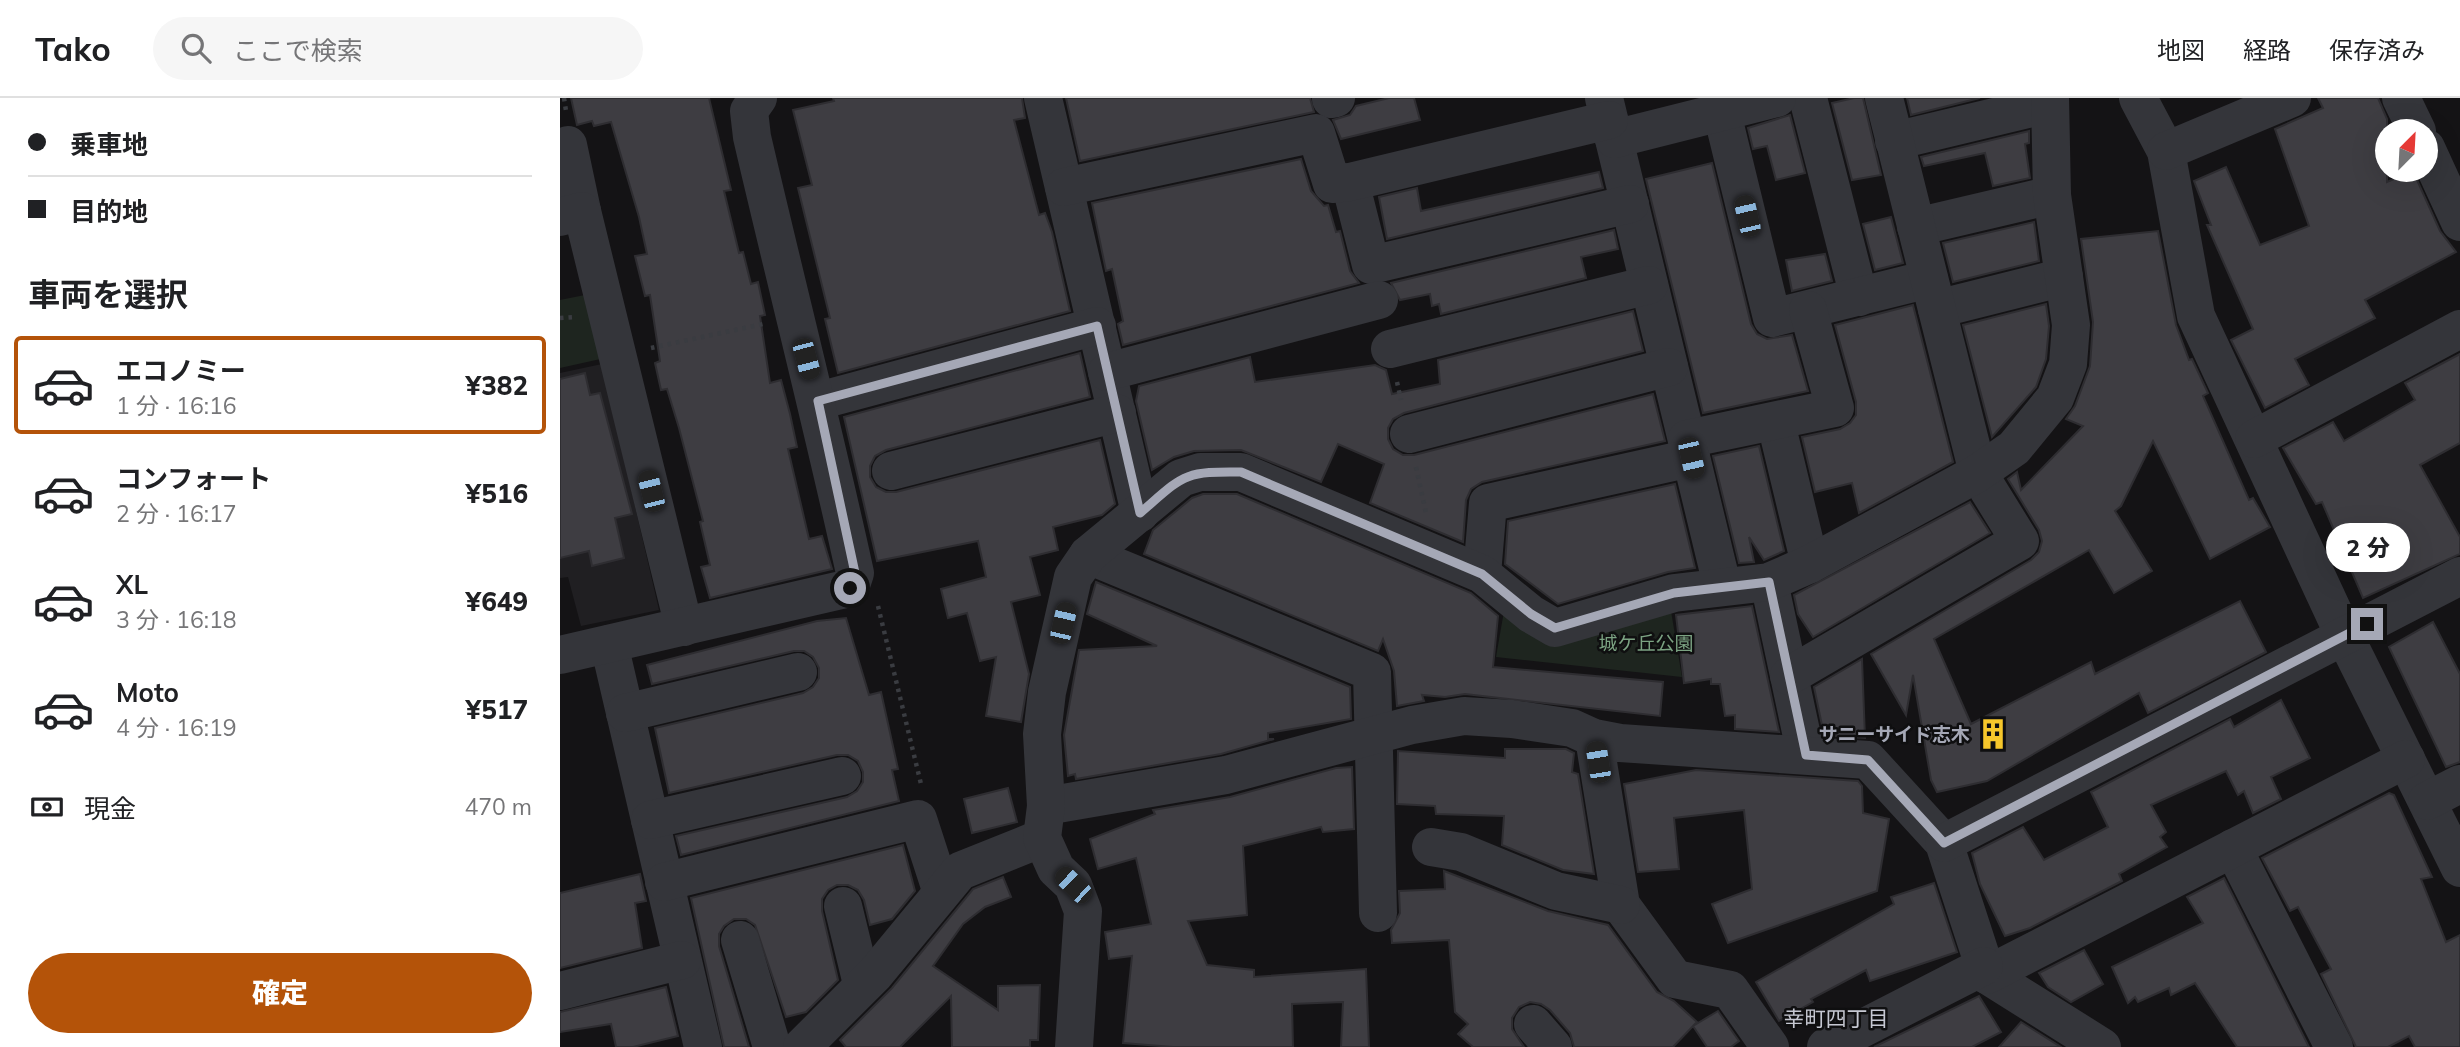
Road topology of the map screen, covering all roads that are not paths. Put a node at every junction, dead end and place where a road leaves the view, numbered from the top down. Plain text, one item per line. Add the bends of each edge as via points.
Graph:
1 (1043, 98) edge
2 (1777, 98) edge
3 (1808, 98) edge
4 (1884, 98) edge
5 (2138, 98) edge
6 (2292, 98) edge
7 (2401, 98) edge
8 (756, 99) edge
9 (2049, 101) edge
10 (1722, 113) junction
11 (1609, 119) edge
12 (2411, 119) edge
13 (1894, 141) junction
14 (568, 145) dead end
15 (2166, 151) junction
16 (2442, 164) edge
17 (1350, 182) junction
18 (1064, 187) junction
19 (2052, 195) junction
20 (1630, 204) junction
21 (571, 214) edge
22 (2460, 222) edge
23 (1916, 227) junction
24 (2064, 277) junction
25 (1649, 285) junction
26 (1933, 294) junction
27 (1859, 297) junction
28 (1379, 300) dead end
29 (1808, 310) junction
30 (1097, 326) junction
31 (2460, 329) edge
32 (1390, 349) dead end
33 (1669, 368) junction
34 (1107, 372) junction
35 (818, 401) junction
36 (1117, 413) junction
37 (1776, 423) junction
38 (1409, 435) dead end
39 (2254, 439) junction
40 (1689, 449) junction
41 (891, 471) dead end
42 (1978, 473) junction
43 (1140, 513) junction
44 (1088, 555) junction
45 (1810, 564) junction
46 (1482, 574) junction
47 (2460, 576) edge
48 (1769, 582) junction
49 (1722, 585) junction
50 (684, 627) junction
51 (2344, 635) junction
52 (609, 644) junction
53 (560, 655) edge
54 (798, 672) dead end
55 (1789, 676) junction
56 (625, 713) junction
57 (1374, 736) junction
58 (1594, 738) junction
59 (1806, 755) junction
60 (2406, 759) junction
61 (842, 776) dead end
62 (2443, 793) edge
63 (650, 820) junction
64 (1044, 822) junction
65 (1944, 843) junction
66 (1431, 847) dead end
67 (2233, 848) junction
68 (2460, 869) edge
69 (664, 882) junction
70 (941, 890) junction
71 (1621, 905) junction
72 (843, 906) dead end
73 (1378, 913) dead end
74 (740, 940) dead end
75 (682, 960) junction
76 (1985, 970) junction
77 (862, 984) junction
78 (560, 991) edge
79 (816, 1042) edge
80 (702, 1047) edge
81 (772, 1047) edge
82 (1074, 1047) edge
83 (1770, 1047) edge
84 (1826, 1047) edge
85 (2102, 1047) edge
86 (2334, 1047) edge

1 - 18 street
2 - 10 street
3 - 27 street
4 - 13 street
5 - 15 street
6 - 15 street
7 - 12 street
8 - 35 street via 749,111 752,138
9 - 13 street
9 - 19 street
10 - 11 street
10 - 29 street via 1772,318
11 - 17 street
11 - 20 street
13 - 23 street
14 - 21 street
15 - 39 street via 2196,316
16 - 22 street
17 - 18 street via 1332,184 1316,133
17 - 20 street via 1371,265
18 - 30 street
19 - 23 street
19 - 24 street
20 - 25 street
21 - 50 street via 618,355
23 - 26 street
24 - 26 street
24 - 42 street via 2070,338 2068,363 2055,398 2014,448
25 - 32 street
25 - 33 street
26 - 27 street
26 - 42 street
27 - 29 street
28 - 34 street
29 - 37 street via 1835,408
30 - 34 street
30 - 35 street
31 - 39 street
33 - 38 street
33 - 40 street
34 - 36 street
35 - 50 street via 855,573 850,588
36 - 41 street
36 - 43 street
37 - 40 street
37 - 45 street
39 - 51 street
40 - 46 street via 1488,503
40 - 49 street
42 - 45 street
42 - 55 street via 2020,541
43 - 44 street
43 - 46 street via 1181,478 1200,472 1241,472
44 - 57 street via 1372,672
44 - 64 street via 1073,577 1047,692 1042,734
45 - 48 street
46 - 49 street via 1555,628 1674,593
47 - 51 street
48 - 49 street
48 - 55 street
50 - 52 street
51 - 60 street
51 - 65 street
52 - 53 street
52 - 56 street
54 - 56 street
55 - 59 street
56 - 63 street
57 - 58 street via 1464,716 1572,728
57 - 64 street
57 - 73 street
58 - 59 street
58 - 71 street
59 - 65 street via 1868,760
60 - 62 street
60 - 67 street
61 - 63 street
62 - 68 street
63 - 69 street
64 - 70 street via 960,871
64 - 82 street via 1056,869 1073,885 1083,911
65 - 76 street
66 - 71 street via 1461,852 1556,891
67 - 76 street
67 - 86 street
69 - 70 street via 918,819
69 - 75 street
70 - 77 street via 875,974
71 - 83 street via 1675,979 1730,990
72 - 77 street
74 - 81 street
75 - 78 street
75 - 80 street
76 - 84 street
76 - 85 street
77 - 79 street

